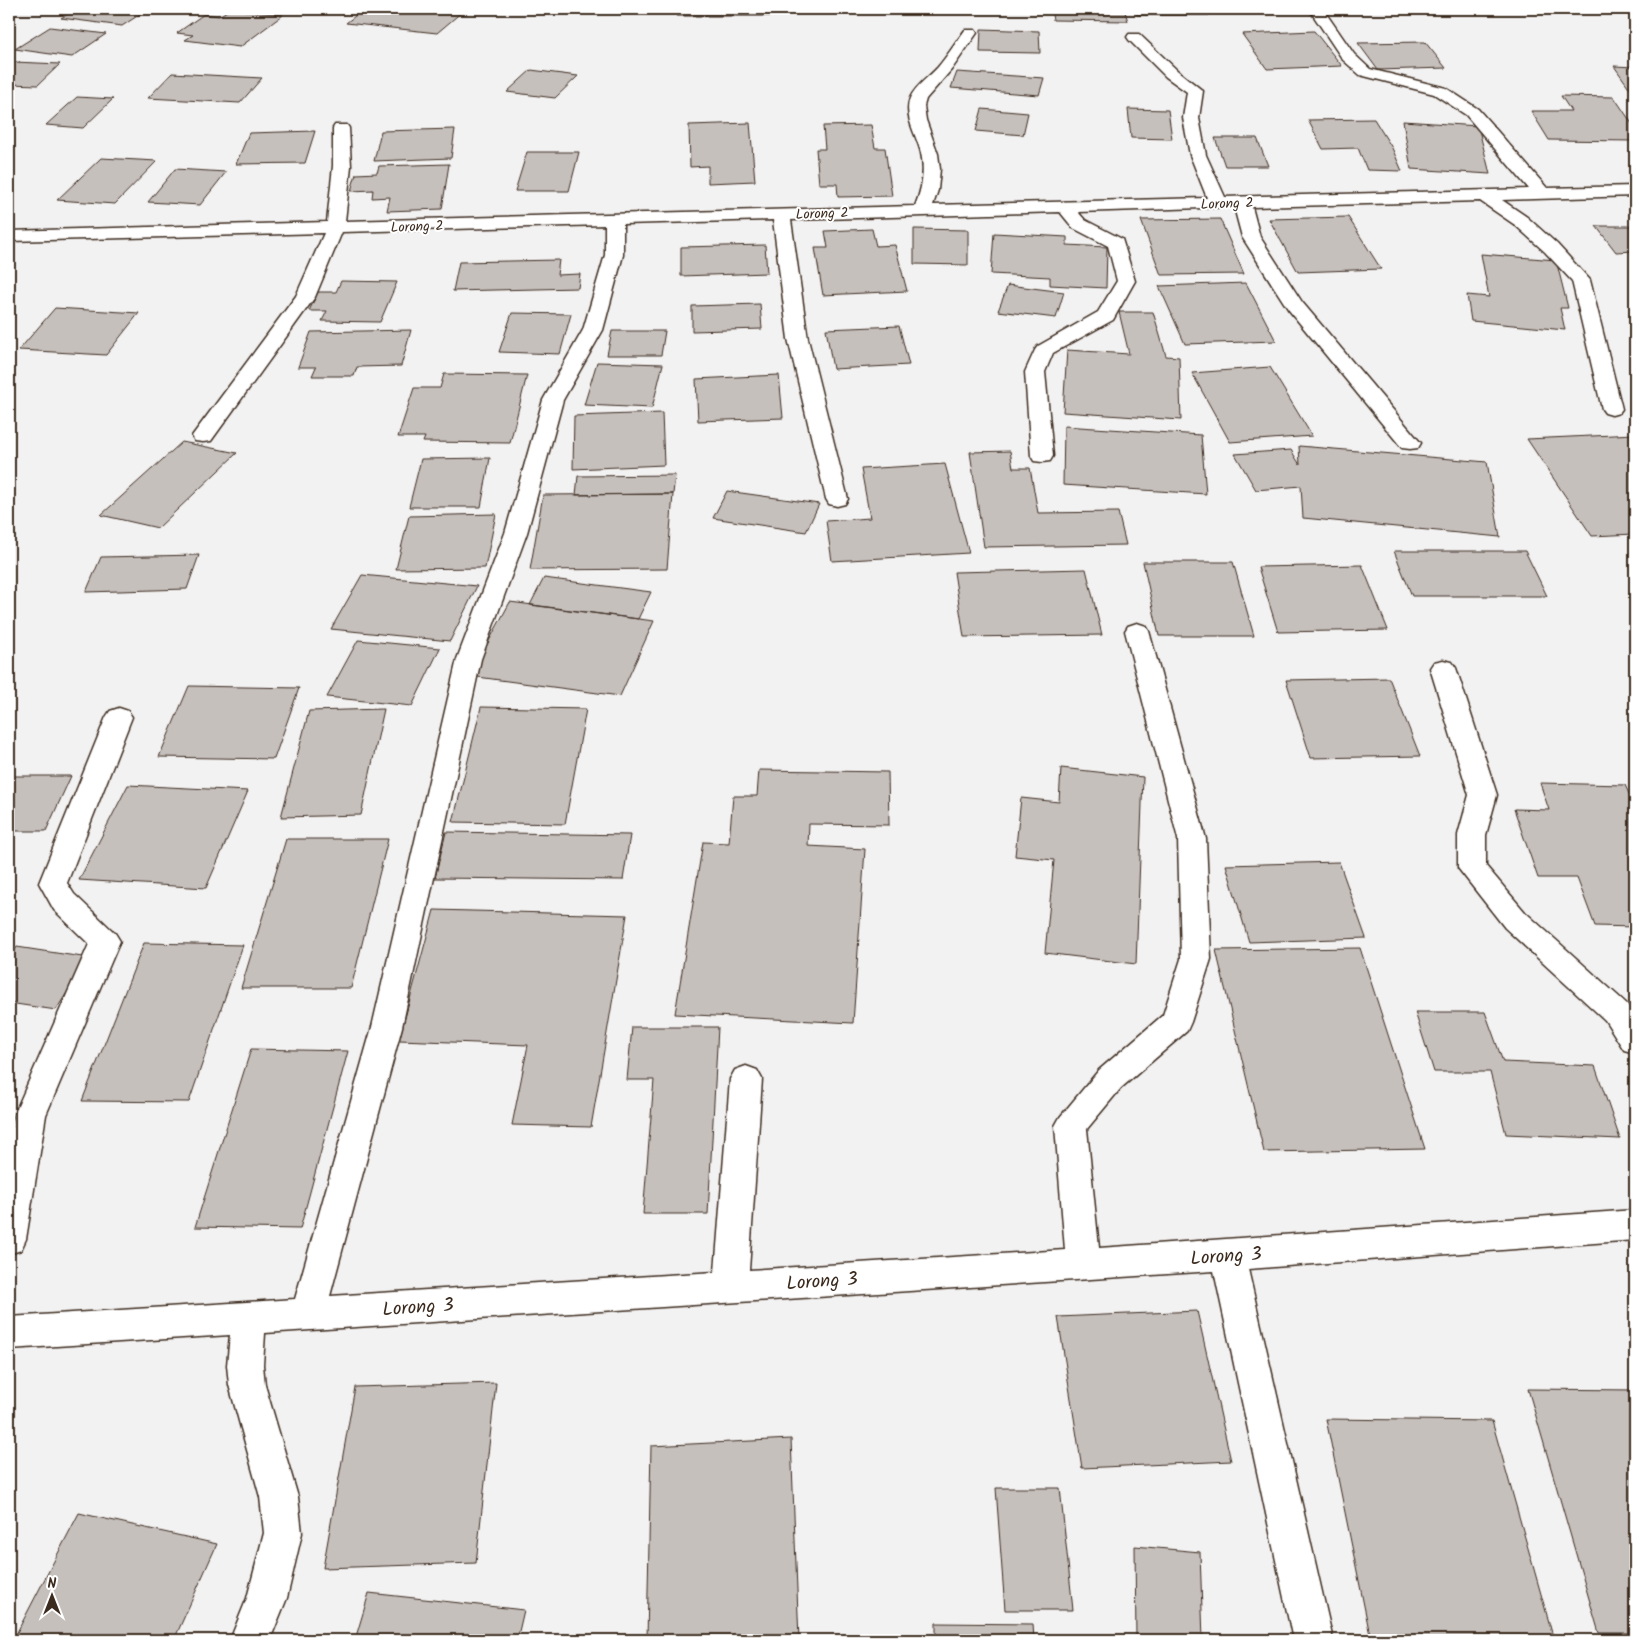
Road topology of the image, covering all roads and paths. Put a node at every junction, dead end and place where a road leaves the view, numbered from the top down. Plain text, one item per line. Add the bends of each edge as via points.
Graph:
1 (1316, 9) edge
2 (970, 33) dead end
3 (1134, 37) dead end
4 (341, 128) dead end
5 (1635, 191) edge
6 (1543, 194) junction
7 (1485, 196) junction
8 (1242, 203) junction
9 (1219, 204) junction
10 (1064, 206) junction
11 (922, 210) junction
12 (781, 214) junction
13 (614, 219) junction
14 (335, 228) junction
15 (9, 236) edge
16 (1612, 409) dead end
17 (203, 436) dead end
18 (1410, 443) dead end
19 (1042, 456) dead end
20 (836, 499) dead end
21 (1137, 631) dead end
22 (1443, 668) dead end
23 (119, 717) dead end
24 (1635, 1042) edge
25 (746, 1079) dead end
26 (1635, 1225) edge
27 (9, 1239) edge
28 (1228, 1255) junction
29 (1083, 1263) junction
30 (731, 1286) junction
31 (308, 1314) junction
32 (249, 1317) junction
33 (9, 1333) edge
34 (250, 1640) edge
35 (1313, 1640) edge

1 - 6 street via 1348,56 1365,72 1440,91 1472,112
2 - 11 street via 918,99 918,120 930,153 931,170 931,188
3 - 9 street via 1172,74 1195,91 1191,118 1198,155
4 - 14 street via 342,166
5 - 6 street, Lorong 2
6 - 7 street, Lorong 2
7 - 8 street, Lorong 2
7 - 16 street via 1521,221 1580,280
8 - 9 street, Lorong 2
8 - 18 street via 1251,237 1295,305
9 - 10 street, Lorong 2
10 - 11 street, Lorong 2
10 - 19 street via 1079,224 1116,243 1126,281 1106,316 1045,350 1035,372
11 - 12 street, Lorong 2
12 - 13 street, Lorong 2
12 - 20 street via 798,339
13 - 14 street, Lorong 2
13 - 31 street via 614,255 593,330 553,400 516,533 469,659 387,1027
14 - 15 street, Lorong 2
14 - 17 street via 305,297
21 - 29 street via 1192,839 1196,959 1176,1022 1110,1079 1071,1126
22 - 24 street via 1484,795 1472,835 1472,868 1515,920 1616,1012
23 - 27 street via 53,883 64,902 105,941 30,1115
25 - 30 street
26 - 28 street, Lorong 3
28 - 29 street, Lorong 3
28 - 35 street
29 - 30 street, Lorong 3
30 - 31 street, Lorong 3
31 - 32 street, Lorong 3
32 - 33 street, Lorong 3
32 - 34 street via 246,1385 279,1497 283,1533 267,1598

